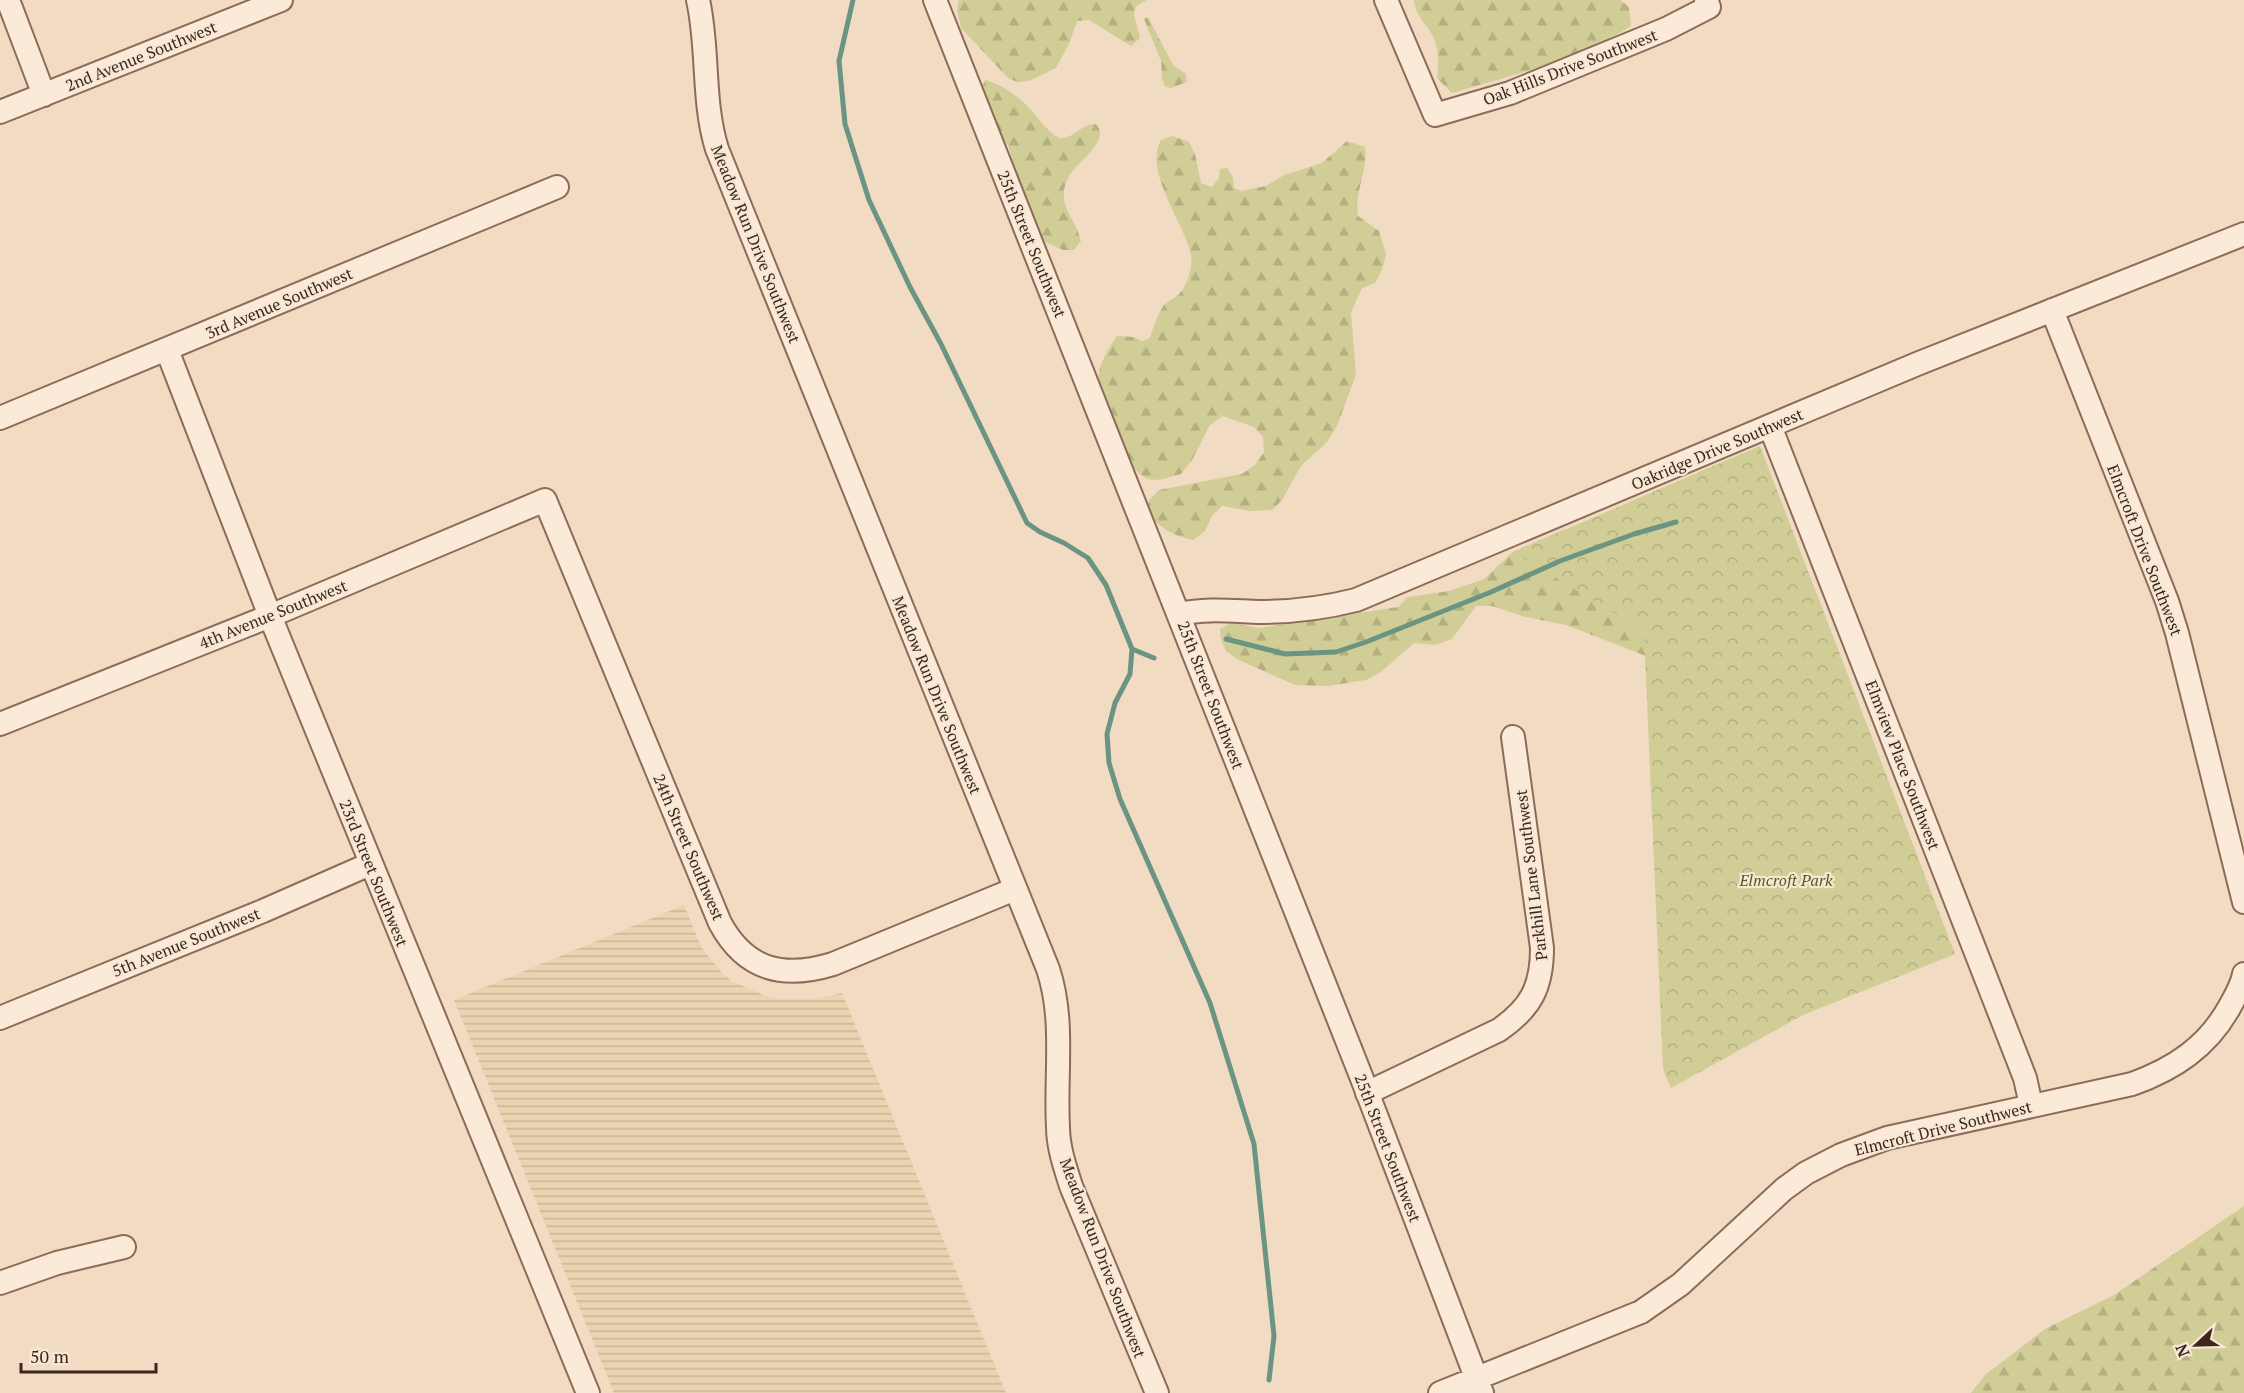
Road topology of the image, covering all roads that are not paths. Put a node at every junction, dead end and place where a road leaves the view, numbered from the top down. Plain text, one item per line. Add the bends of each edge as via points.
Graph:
1 (8, 0) edge
2 (281, 0) edge
3 (698, 0) edge
4 (935, 0) edge
5 (1386, 0) edge
6 (1706, 0) edge
7 (44, 94) junction
8 (0, 112) edge
9 (557, 187) dead end
10 (2244, 234) edge
11 (2052, 310) junction
12 (167, 350) junction
13 (0, 418) edge
14 (1770, 426) junction
15 (545, 500) joint
16 (1179, 614) junction
17 (270, 616) junction
18 (0, 724) edge
19 (1513, 737) dead end
20 (370, 864) junction
21 (1015, 889) junction
22 (2244, 902) edge
23 (2244, 974) edge
24 (0, 1018) edge
25 (1367, 1093) junction
26 (2031, 1105) junction
27 (124, 1247) dead end
28 (0, 1283) edge
29 (1479, 1386) edge
30 (588, 1393) edge
31 (1157, 1393) edge
32 (1440, 1393) edge

1 - 7 street
2 - 7 street, 2nd Avenue Southwest
3 - 21 street, Meadow Run Drive Southwest via 710,122 717,149
4 - 16 street, 25th Street Southwest
5 - 6 street, Oak Hills Drive Southwest via 1435,115 1510,93 1636,42 1709,7
7 - 8 street, 2nd Avenue Southwest
9 - 12 street, 3rd Avenue Southwest
10 - 11 street, Oakridge Drive Southwest
11 - 14 street, Oakridge Drive Southwest
11 - 22 street, Elmcroft Drive Southwest via 2174,622
12 - 13 street, 3rd Avenue Southwest
12 - 17 street, 23rd Street Southwest
14 - 16 street, Oakridge Drive Southwest via 1356,600 1311,609 1199,610
14 - 26 street, Elmview Place Southwest via 2021,1067
15 - 17 street, 4th Avenue Southwest
15 - 21 street, 24th Street Southwest via 720,923 744,954 779,971 816,969
16 - 25 street, 25th Street Southwest
17 - 18 street, 4th Avenue Southwest
17 - 20 street, 23rd Street Southwest
19 - 25 street, Parkhill Lane Southwest via 1542,948 1542,971 1533,998 1499,1030
20 - 24 street, 5th Avenue Southwest
20 - 30 street, 23rd Street Southwest
21 - 31 street, Meadow Run Drive Southwest via 1055,993 1058,1129 1066,1173
23 - 26 street, Elmcroft Drive Southwest via 2220,1024 2184,1059 2132,1084
25 - 29 street, 25th Street Southwest
26 - 29 street, Elmcroft Drive Southwest via 1887,1138 1824,1163 1784,1189 1681,1284 1641,1312
27 - 28 street via 57,1263
29 - 32 street

